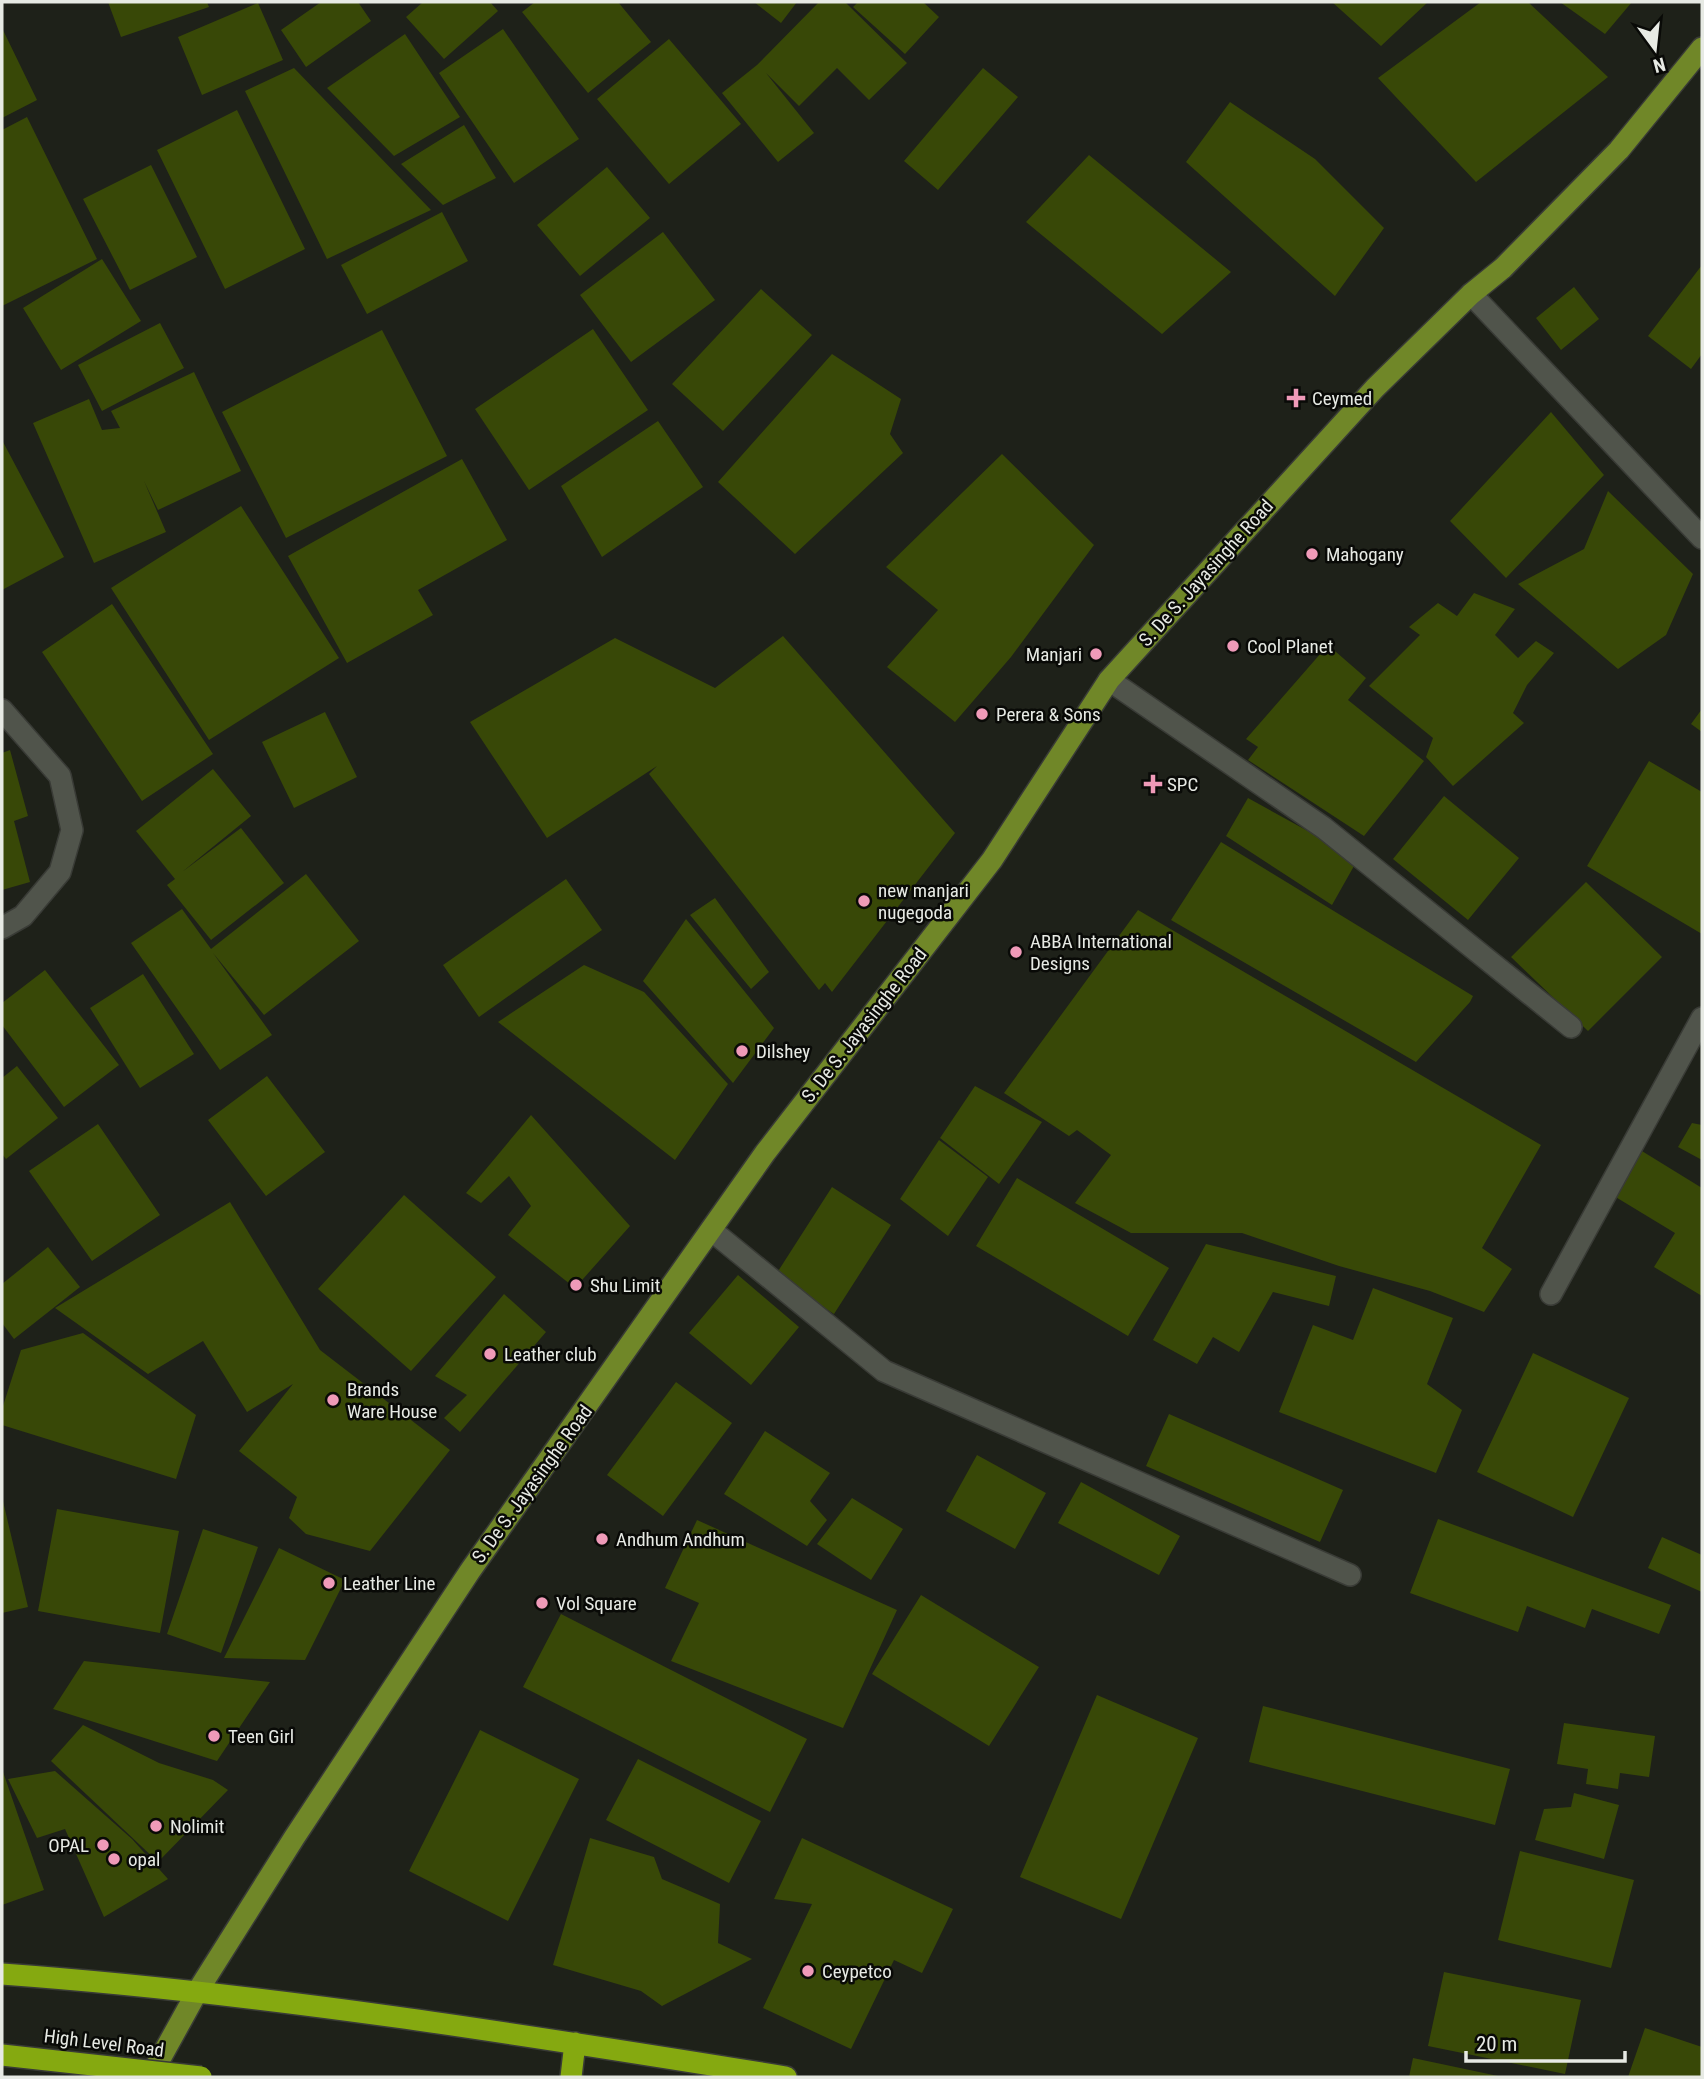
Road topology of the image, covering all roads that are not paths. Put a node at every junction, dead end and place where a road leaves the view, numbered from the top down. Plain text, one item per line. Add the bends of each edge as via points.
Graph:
1 (1702, 48) edge
2 (1471, 294) junction
3 (1702, 538) edge
4 (1109, 680) junction
5 (2, 710) edge
6 (2, 928) edge
7 (1702, 1018) edge
8 (1571, 1027) dead end
9 (711, 1230) junction
10 (1551, 1294) dead end
11 (1350, 1575) dead end
12 (2, 1974) edge
13 (197, 1992) junction
14 (575, 2043) junction
15 (2, 2054) edge
16 (150, 2077) edge
17 (201, 2077) edge
18 (571, 2077) edge
19 (786, 2077) edge

1 - 2 main road, S. De S. Jayasinghe Road via 1619,150 1503,268
2 - 3 street
2 - 4 main road, S. De S. Jayasinghe Road via 1375,388
4 - 8 street via 1324,828
4 - 9 main road, S. De S. Jayasinghe Road via 992,860 765,1153
5 - 6 street via 60,776 72,830 60,872 23,916
7 - 10 street
9 - 11 street via 884,1371
9 - 13 main road, S. De S. Jayasinghe Road via 470,1571
12 - 13 highway
13 - 14 highway
13 - 16 main road, S. De S. Jayasinghe Road
14 - 18 highway
14 - 19 highway
15 - 17 highway, High Level Road, bridge

